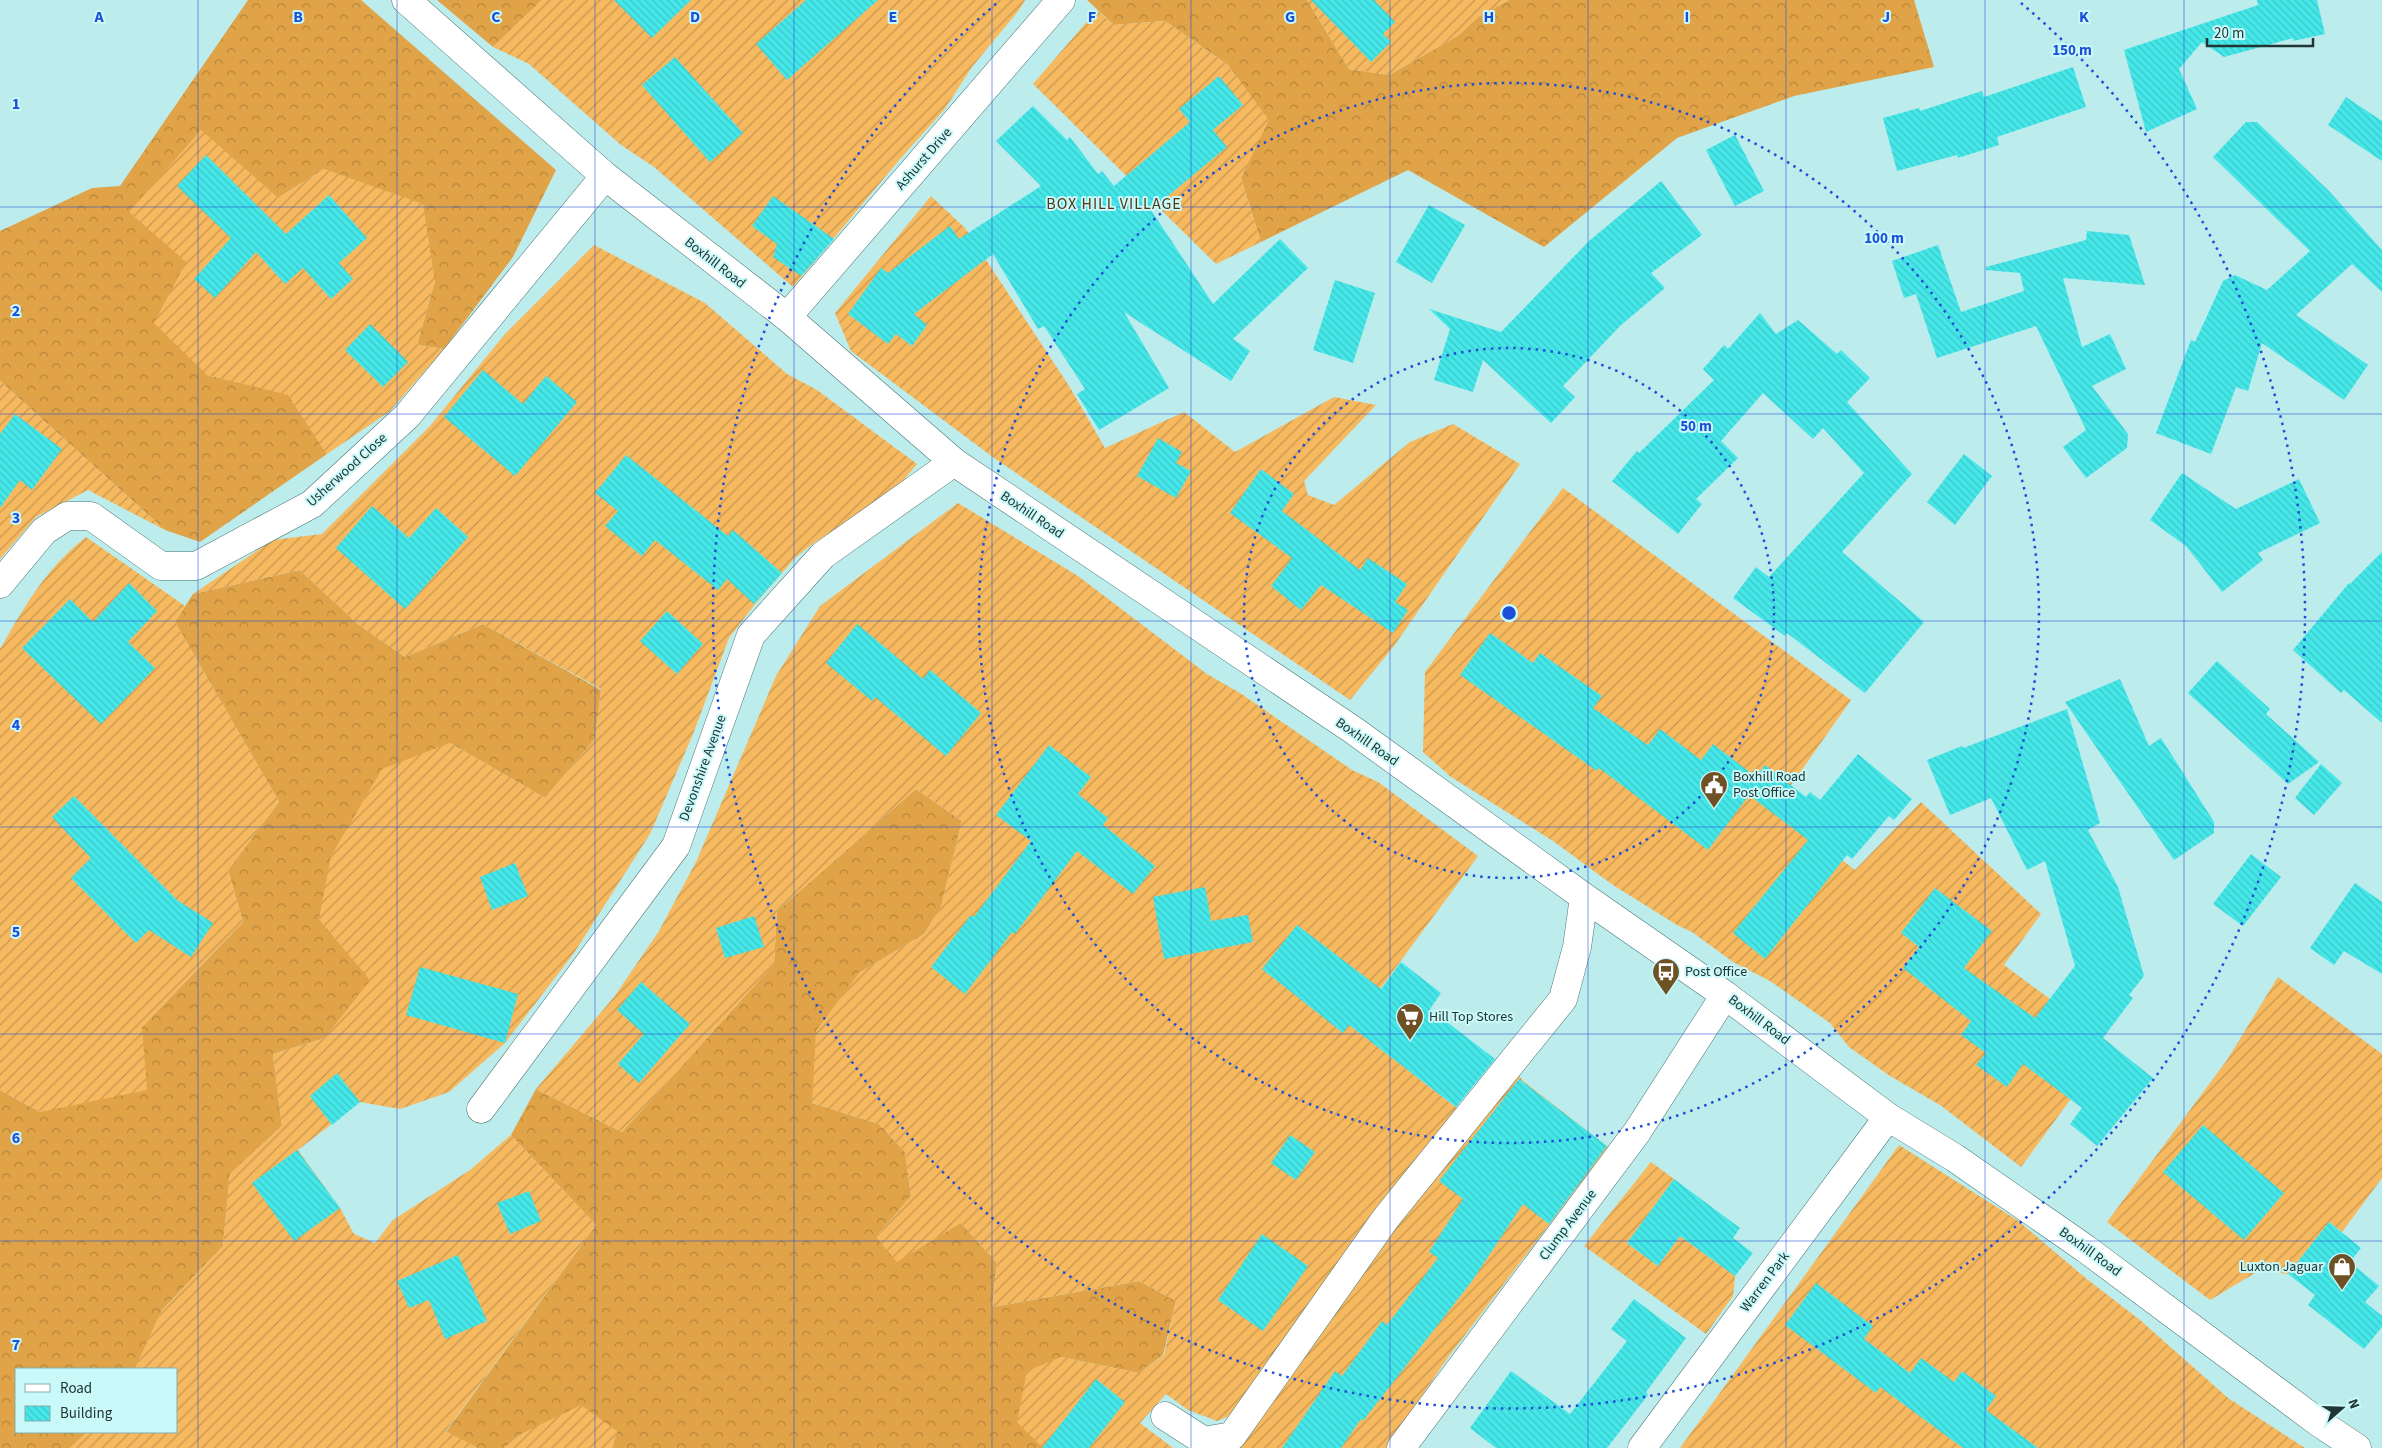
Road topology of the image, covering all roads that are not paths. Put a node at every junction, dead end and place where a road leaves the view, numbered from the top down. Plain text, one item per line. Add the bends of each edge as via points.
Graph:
1 (406, 0) edge
2 (1061, 0) edge
3 (605, 176) junction
4 (786, 317) junction
5 (954, 462) junction
6 (0, 584) edge
7 (1584, 897) junction
8 (1725, 995) junction
9 (481, 1109) dead end
10 (1888, 1116) junction
11 (1164, 1416) dead end
12 (1401, 1448) edge
13 (1642, 1448) edge
14 (2357, 1448) edge

1 - 3 street, Boxhill Road
2 - 4 street, Ashurst Drive
3 - 4 street, Boxhill Road
3 - 6 street, Usherwood Close via 407,416 312,504 196,566 161,566 90,516 67,516 44,531
4 - 5 street, Boxhill Road
5 - 7 street, Boxhill Road via 1353,730
5 - 9 street, Devonshire Avenue via 823,555 751,635 676,846
7 - 8 street, Boxhill Road
7 - 11 street via 1577,948 1563,999 1386,1218 1232,1436 1204,1442
8 - 10 street, Boxhill Road
8 - 12 street, Clump Avenue via 1637,1132
10 - 13 street, Warren Park
10 - 14 street, Boxhill Road via 2086,1249

